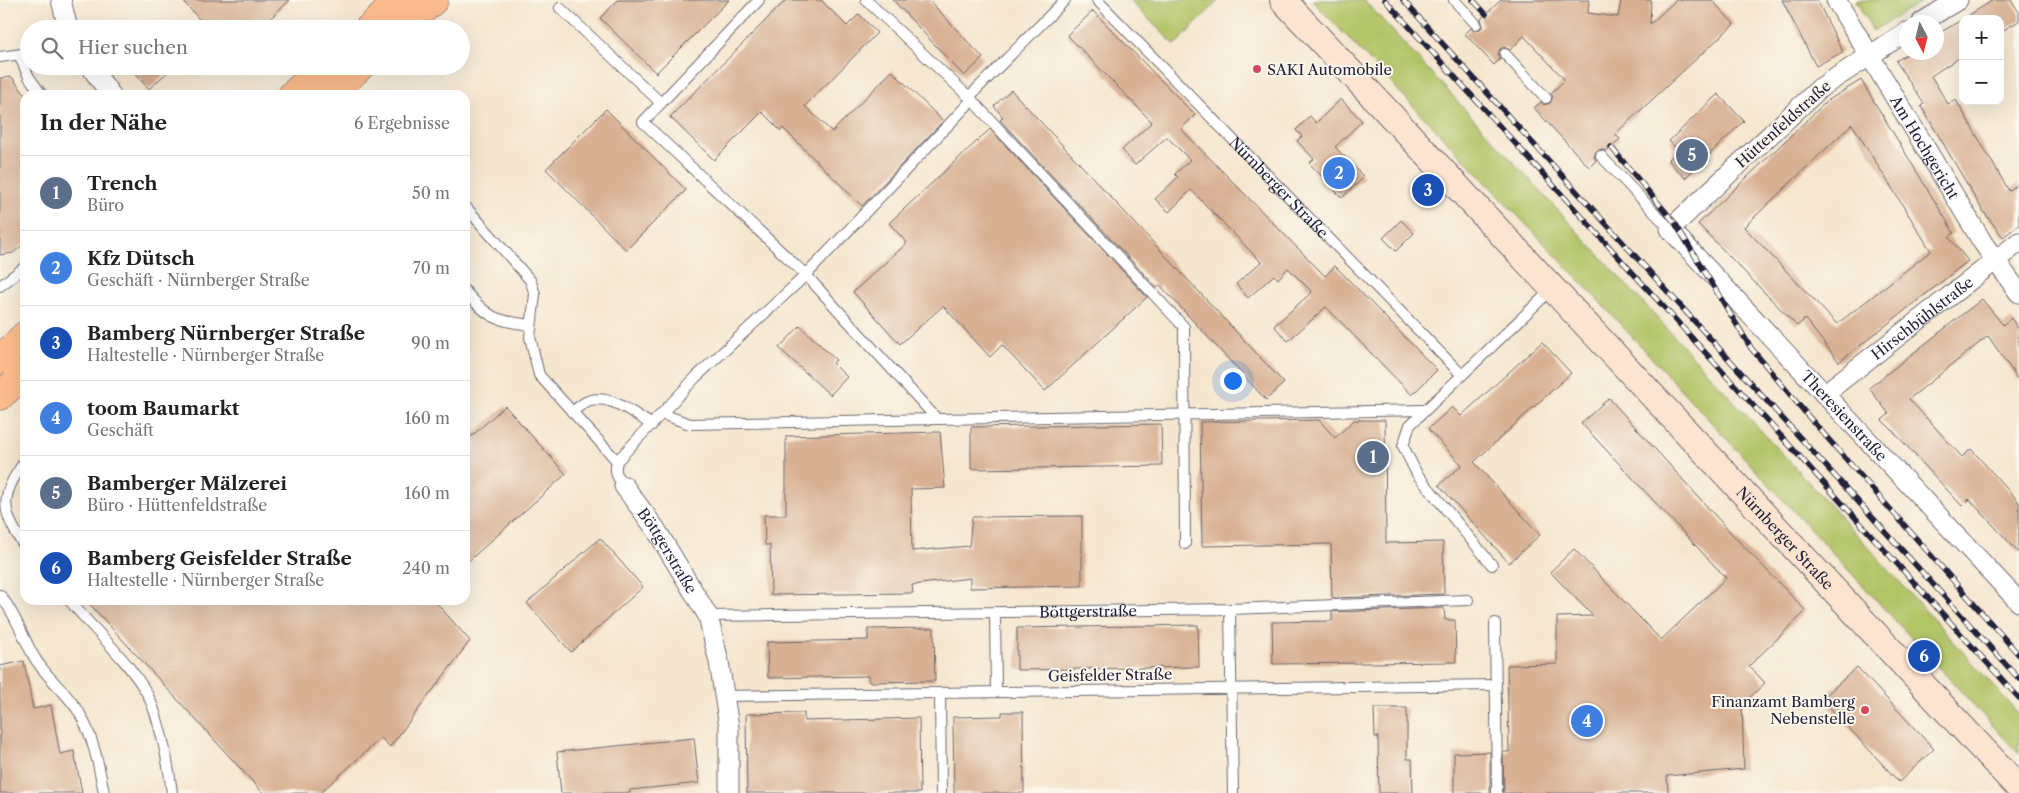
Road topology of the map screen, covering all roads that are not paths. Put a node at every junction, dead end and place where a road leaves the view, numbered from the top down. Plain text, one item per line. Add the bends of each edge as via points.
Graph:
1 (61, 0) edge
2 (400, 0) edge
3 (434, 0) edge
4 (759, 0) edge
5 (866, 0) edge
6 (1065, 0) edge
7 (1097, 0) edge
8 (1283, 0) edge
9 (1454, 0) edge
10 (1836, 0) edge
11 (1958, 0) edge
12 (560, 8) dead end
13 (1933, 15) edge
14 (66, 20) edge
15 (378, 20) edge
16 (412, 20) edge
17 (1476, 24) dead end
18 (1899, 37) edge
19 (20, 54) edge
20 (1505, 54) dead end
21 (1869, 56) junction
22 (0, 57) edge
23 (29, 75) edge
24 (96, 75) edge
25 (315, 75) edge
26 (352, 75) edge
27 (38, 90) edge
28 (107, 90) edge
29 (298, 90) edge
30 (336, 90) edge
31 (970, 98) junction
32 (1546, 98) dead end
33 (661, 103) junction
34 (1601, 156) dead end
35 (470, 212) edge
36 (1670, 229) junction
37 (2019, 242) edge
38 (1994, 260) junction
39 (20, 271) edge
40 (806, 275) junction
41 (0, 286) edge
42 (1552, 289) junction
43 (2019, 293) edge
44 (470, 297) edge
45 (531, 325) junction
46 (20, 340) edge
47 (0, 360) edge
48 (1461, 374) junction
49 (20, 378) edge
50 (1824, 394) junction
51 (0, 396) edge
52 (1425, 410) junction
53 (572, 412) junction
54 (1183, 413) junction
55 (662, 414) junction
56 (937, 418) junction
57 (652, 426) junction
58 (617, 461) junction
59 (20, 465) edge
60 (624, 486) joint
61 (20, 540) edge
62 (1185, 544) dead end
63 (1492, 565) dead end
64 (0, 595) edge
65 (1468, 600) dead end
66 (2019, 602) edge
67 (73, 605) edge
68 (1230, 609) junction
69 (995, 612) junction
70 (708, 616) junction
71 (1495, 623) dead end
72 (1496, 685) junction
73 (1231, 688) junction
74 (996, 692) junction
75 (940, 693) junction
76 (724, 696) junction
77 (2019, 788) edge
78 (104, 793) edge
79 (172, 793) edge
80 (729, 793) edge
81 (941, 793) edge
82 (1233, 793) edge
83 (1497, 793) edge

1 - 14 street
2 - 15 main road
3 - 16 main road
4 - 33 lane
5 - 31 lane
6 - 31 lane
7 - 48 lane, Nürnberger Straße
8 - 42 street, Nürnberger Straße
9 - 17 lane
10 - 21 street, Am Hochgericht
11 - 13 street
12 - 33 lane
18 - 21 street, Hüttenfeldstraße
19 - 22 lane
20 - 32 lane
21 - 36 street, Hüttenfeldstraße via 1820,88
21 - 38 street, Am Hochgericht
23 - 27 lane
24 - 28 street
25 - 29 main road
26 - 30 main road
31 - 40 lane
31 - 54 lane via 1184,327
33 - 40 lane via 643,122
34 - 36 lane
35 - 45 lane via 530,280 535,294
36 - 50 street, Theresienstraße
37 - 38 street, Hirschbühlstraße
38 - 43 street, Am Hochgericht
38 - 50 street, Hirschbühlstraße
39 - 41 lane
40 - 55 lane via 696,377
40 - 56 lane
42 - 48 lane
42 - 77 street, Nürnberger Straße
44 - 45 lane via 482,311 502,322
45 - 53 lane via 530,337 539,375
46 - 47 main road
48 - 52 lane
49 - 51 main road
50 - 66 street, Theresienstraße
52 - 54 lane
52 - 63 lane via 1410,425 1403,446 1417,474
53 - 57 lane via 591,400 601,399 622,406
53 - 58 lane
54 - 56 lane
54 - 62 lane
55 - 56 lane via 690,424
55 - 57 lane
57 - 58 lane
58 - 60 lane via 614,470
59 - 61 lane via 9,477 1,495 1,507 5,520
60 - 70 street, Böttgerstraße via 655,528
64 - 78 lane via 9,606 33,656 79,712 90,738
65 - 68 lane, Böttgerstraße
67 - 79 lane via 131,669 146,691 157,724
68 - 69 lane, Böttgerstraße
68 - 73 lane
69 - 70 lane, Böttgerstraße
69 - 74 lane
70 - 76 street, Böttgerstraße
71 - 72 lane
72 - 73 lane, Geisfelder Straße
72 - 83 lane
73 - 74 lane, Geisfelder Straße
73 - 82 lane
74 - 75 lane, Geisfelder Straße
75 - 76 lane, Geisfelder Straße
75 - 81 lane
76 - 80 street, Böttgerstraße via 729,727

